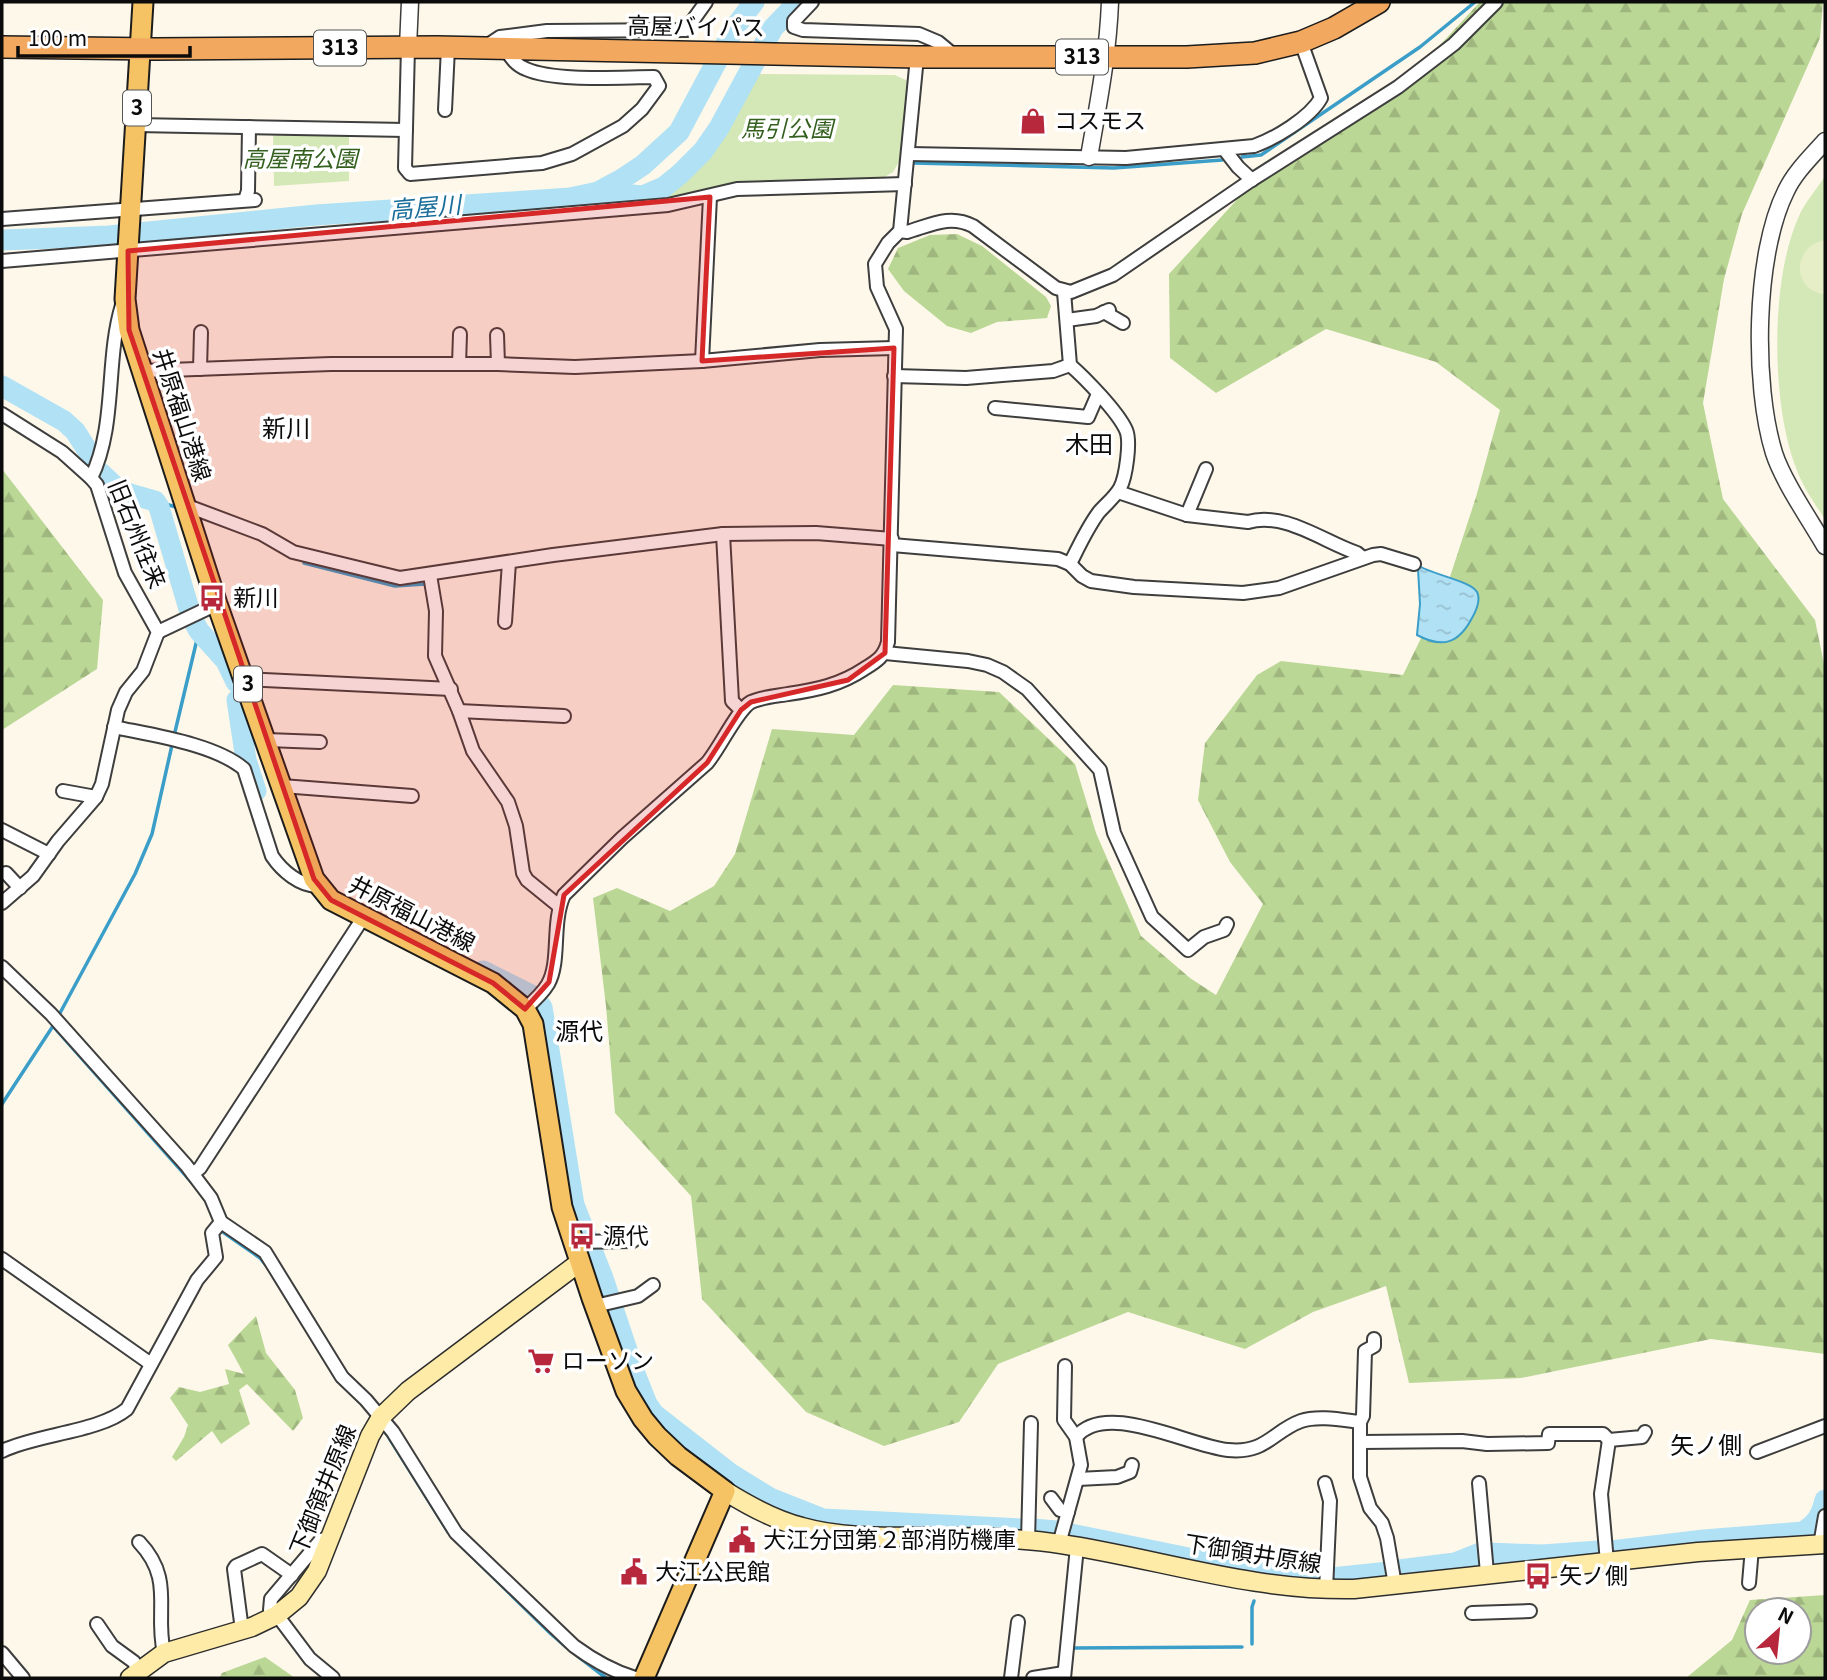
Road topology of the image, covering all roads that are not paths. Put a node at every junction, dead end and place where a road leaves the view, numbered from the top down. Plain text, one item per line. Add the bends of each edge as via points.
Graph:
1 (143, 2) edge
2 (410, 2) edge
3 (706, 2) edge
4 (811, 2) edge
5 (1110, 2) edge
6 (1378, 2) edge
7 (1496, 2) edge
8 (1301, 42) junction
9 (2, 47) edge
10 (408, 47) junction
11 (448, 48) junction
12 (142, 49) junction
13 (482, 49) junction
14 (506, 50) junction
15 (917, 57) junction
16 (956, 57) junction
17 (1106, 57) junction
18 (445, 110) dead end
19 (136, 125) junction
20 (249, 127) junction
21 (406, 130) junction
22 (1825, 141) edge
23 (1224, 149) junction
24 (909, 154) junction
25 (1089, 158) junction
26 (1252, 180) junction
27 (905, 184) junction
28 (710, 197) junction
29 (130, 212) junction
30 (2, 219) edge
31 (900, 231) junction
32 (128, 249) junction
33 (2, 261) edge
34 (1064, 292) junction
35 (125, 299) junction
36 (1068, 320) junction
37 (1123, 323) dead end
38 (201, 332) dead end
39 (460, 334) dead end
40 (497, 335) dead end
41 (894, 348) junction
42 (702, 361) junction
43 (498, 364) junction
44 (459, 365) junction
45 (1070, 365) junction
46 (200, 369) junction
47 (143, 371) junction
48 (894, 376) junction
49 (1098, 394) junction
50 (995, 408) dead end
51 (2, 414) edge
52 (1206, 469) dead end
53 (92, 478) junction
54 (1118, 492) junction
55 (185, 505) junction
56 (1187, 515) junction
57 (723, 534) junction
58 (892, 542) junction
59 (1825, 546) edge
60 (1363, 558) junction
61 (509, 562) junction
62 (1070, 564) junction
63 (1414, 564) dead end
64 (430, 575) junction
65 (218, 604) junction
66 (505, 622) dead end
67 (158, 632) junction
68 (885, 653) junction
69 (246, 679) junction
70 (451, 689) junction
71 (741, 710) junction
72 (459, 711) junction
73 (564, 716) dead end
74 (114, 727) junction
75 (267, 740) junction
76 (320, 742) dead end
77 (282, 786) junction
78 (63, 791) dead end
79 (412, 796) dead end
80 (96, 797) junction
81 (2, 830) edge
82 (49, 854) junction
83 (6, 873) dead end
84 (318, 886) junction
85 (20, 888) junction
86 (2, 903) edge
87 (559, 906) junction
88 (363, 918) junction
89 (1227, 924) dead end
90 (2, 967) edge
91 (525, 1009) junction
92 (193, 1174) junction
93 (218, 1225) junction
94 (633, 1241) dead end
95 (583, 1242) junction
96 (2, 1259) edge
97 (579, 1262) junction
98 (653, 1285) dead end
99 (606, 1303) junction
100 (1374, 1339) dead end
101 (151, 1364) junction
102 (1065, 1366) dead end
103 (381, 1417) junction
104 (1360, 1422) junction
105 (1031, 1423) dead end
106 (1825, 1426) edge
107 (1645, 1432) dead end
108 (1076, 1437) junction
109 (1609, 1440) junction
110 (1361, 1442) junction
111 (2, 1451) edge
112 (1756, 1452) dead end
113 (1132, 1465) dead end
114 (1078, 1479) junction
115 (1325, 1483) dead end
116 (1479, 1483) dead end
117 (725, 1491) junction
118 (1051, 1498) dead end
119 (1068, 1512) junction
120 (1825, 1516) edge
121 (331, 1538) junction
122 (1028, 1541) junction
123 (139, 1542) dead end
124 (1822, 1544) edge
125 (1068, 1545) junction
126 (1752, 1548) junction
127 (1607, 1562) junction
128 (1487, 1573) junction
129 (292, 1575) junction
130 (1326, 1582) junction
131 (1749, 1583) dead end
132 (1395, 1585) junction
133 (1531, 1611) dead end
134 (1472, 1613) dead end
135 (275, 1616) junction
136 (1018, 1622) dead end
137 (97, 1624) dead end
138 (242, 1630) junction
139 (2, 1653) edge
140 (164, 1653) junction
141 (134, 1674) edge
142 (1064, 1675) edge
143 (23, 1678) edge
144 (333, 1678) edge
145 (635, 1678) edge
146 (643, 1678) edge
147 (1011, 1678) edge
148 (1033, 1678) edge

1 - 12 main road, 井原福山港線 / 3
2 - 10 street
3 - 13 street via 686,30 534,32 500,37
4 - 16 street via 794,27 919,34
5 - 17 street
6 - 8 highway, 高屋バイパス / 313 via 1334,29
7 - 26 street via 1454,44 1398,87
8 - 17 highway, 高屋バイパス / 313 via 1230,55
8 - 23 street via 1321,98 1315,108 1268,141
9 - 12 highway, 高屋バイパス / 313
10 - 11 highway, 高屋バイパス / 313
10 - 12 highway, 高屋バイパス / 313
10 - 21 street
11 - 13 highway, 高屋バイパス / 313
11 - 18 street
12 - 19 main road, 井原福山港線 / 3
13 - 14 highway, 高屋バイパス / 313
14 - 15 highway, 高屋バイパス / 313
14 - 21 street via 527,70 556,76 654,77 659,86 623,126 572,154 542,163 410,174 405,168
15 - 16 highway, 高屋バイパス / 313
15 - 24 street
16 - 17 highway, 高屋バイパス / 313
17 - 25 street
19 - 20 street
19 - 29 main road, 井原福山港線 / 3
20 - 21 street
20 - 29 street via 250,200
22 - 59 street via 1796,173 1775,220 1760,323 1764,401 1774,454
23 - 25 street
23 - 26 street
24 - 25 street
24 - 27 street
26 - 34 street via 1113,275
27 - 28 street via 737,189
27 - 31 street
28 - 32 street via 668,205
28 - 42 street
29 - 30 street
29 - 32 main road, 井原福山港線 / 3
31 - 34 street via 953,219 963,221
31 - 41 street via 875,264 877,287 896,329
32 - 33 street
32 - 35 main road, 井原福山港線 / 3
34 - 36 street
35 - 47 main road, 井原福山港線 / 3 via 129,330
35 - 53 street, 旧石州往来 via 111,368 107,425
36 - 37 street via 1106,311
36 - 45 street
38 - 46 street
39 - 44 street
40 - 43 street
41 - 42 street
41 - 48 street
42 - 43 street via 575,367
43 - 44 street
44 - 46 street
45 - 48 street via 1053,371 967,378
45 - 49 street
46 - 47 street
47 - 55 main road, 井原福山港線 / 3
48 - 58 street
49 - 50 street via 1088,417
49 - 54 street via 1126,430 1129,443
51 - 53 street via 62,452
52 - 56 street
53 - 67 street, 旧石州往来 via 125,573
54 - 56 street
54 - 62 street via 1089,527
55 - 64 street via 314,559 400,578
55 - 65 main road, 井原福山港線 / 3
56 - 60 street via 1286,523
57 - 58 street via 816,533
57 - 61 street
57 - 71 street via 732,701
58 - 62 street
58 - 68 street
60 - 62 street via 1279,588 1243,593 1091,581
60 - 63 street via 1381,554
61 - 64 street
61 - 66 street
64 - 70 street via 436,611 435,656
65 - 67 street
65 - 69 main road, 井原福山港線 / 3
67 - 74 street via 143,671 126,692
68 - 71 street via 848,680 751,702
68 - 89 street via 968,661 1017,680 1100,771 1114,833 1154,921 1188,950
69 - 70 street
69 - 75 main road, 井原福山港線 / 3
70 - 72 street
71 - 87 street via 707,763 571,886
72 - 73 street
72 - 87 street via 473,751 508,802 523,873
74 - 80 street
74 - 84 street via 203,748 238,763 279,867 310,886
75 - 76 street
75 - 77 main road, 井原福山港線 / 3
77 - 79 street
77 - 84 main road, 井原福山港線 / 3
78 - 80 street
80 - 82 street
81 - 82 street
82 - 85 street
83 - 85 street
84 - 88 main road, 井原福山港線 via 331,900
85 - 86 street
87 - 91 street via 549,982
88 - 91 main road, 井原福山港線 via 493,983
88 - 92 street
90 - 92 street via 51,1014
91 - 95 main road via 533,1024 562,1207
92 - 93 street via 211,1198
93 - 101 street via 212,1233 216,1257 197,1280
93 - 103 street via 265,1252 342,1377
94 - 95 street
95 - 97 main road
96 - 101 street
97 - 99 main road
97 - 103 main road, 下御領井原線 via 408,1391
98 - 99 street via 638,1296
99 - 117 main road via 626,1391 643,1419 678,1456
100 - 104 street via 1374,1346 1365,1351
101 - 111 street via 133,1402 118,1416
102 - 108 street via 1065,1420
103 - 121 main road, 下御領井原線
103 - 145 street via 445,1518 475,1554 574,1646
104 - 108 street via 1304,1420 1264,1445 1231,1450 1109,1422 1083,1428
104 - 110 street
105 - 122 street
106 - 112 street
107 - 109 street via 1642,1437
108 - 114 street via 1081,1465
109 - 110 street via 1603,1434 1549,1434 1548,1443
109 - 127 street via 1601,1494
110 - 132 street via 1360,1476 1370,1508 1387,1538
113 - 114 street via 1130,1472 1117,1477
114 - 119 street
115 - 130 street via 1330,1501
116 - 128 street
117 - 122 main road, 下御領井原線 via 751,1508 824,1532 876,1538
117 - 146 main road
118 - 119 street via 1060,1510
119 - 125 street
120 - 124 street
121 - 129 street via 321,1540
121 - 135 main road, 下御領井原線 via 308,1586
122 - 125 main road, 下御領井原線
123 - 140 street via 148,1551 161,1582
124 - 126 main road, 下御領井原線
125 - 130 main road, 下御領井原線 via 1261,1584
125 - 142 street
126 - 127 main road, 下御領井原線
126 - 131 street
127 - 128 main road, 下御領井原線
128 - 132 main road, 下御領井原線
129 - 135 street via 271,1599
129 - 138 street via 262,1554 236,1566
130 - 132 main road, 下御領井原線
133 - 134 street
135 - 138 main road, 下御領井原線
135 - 144 street via 310,1659
136 - 147 street
137 - 141 street via 111,1646 134,1662
138 - 140 main road, 下御領井原線
139 - 143 street
140 - 141 main road, 下御領井原線
142 - 148 street

